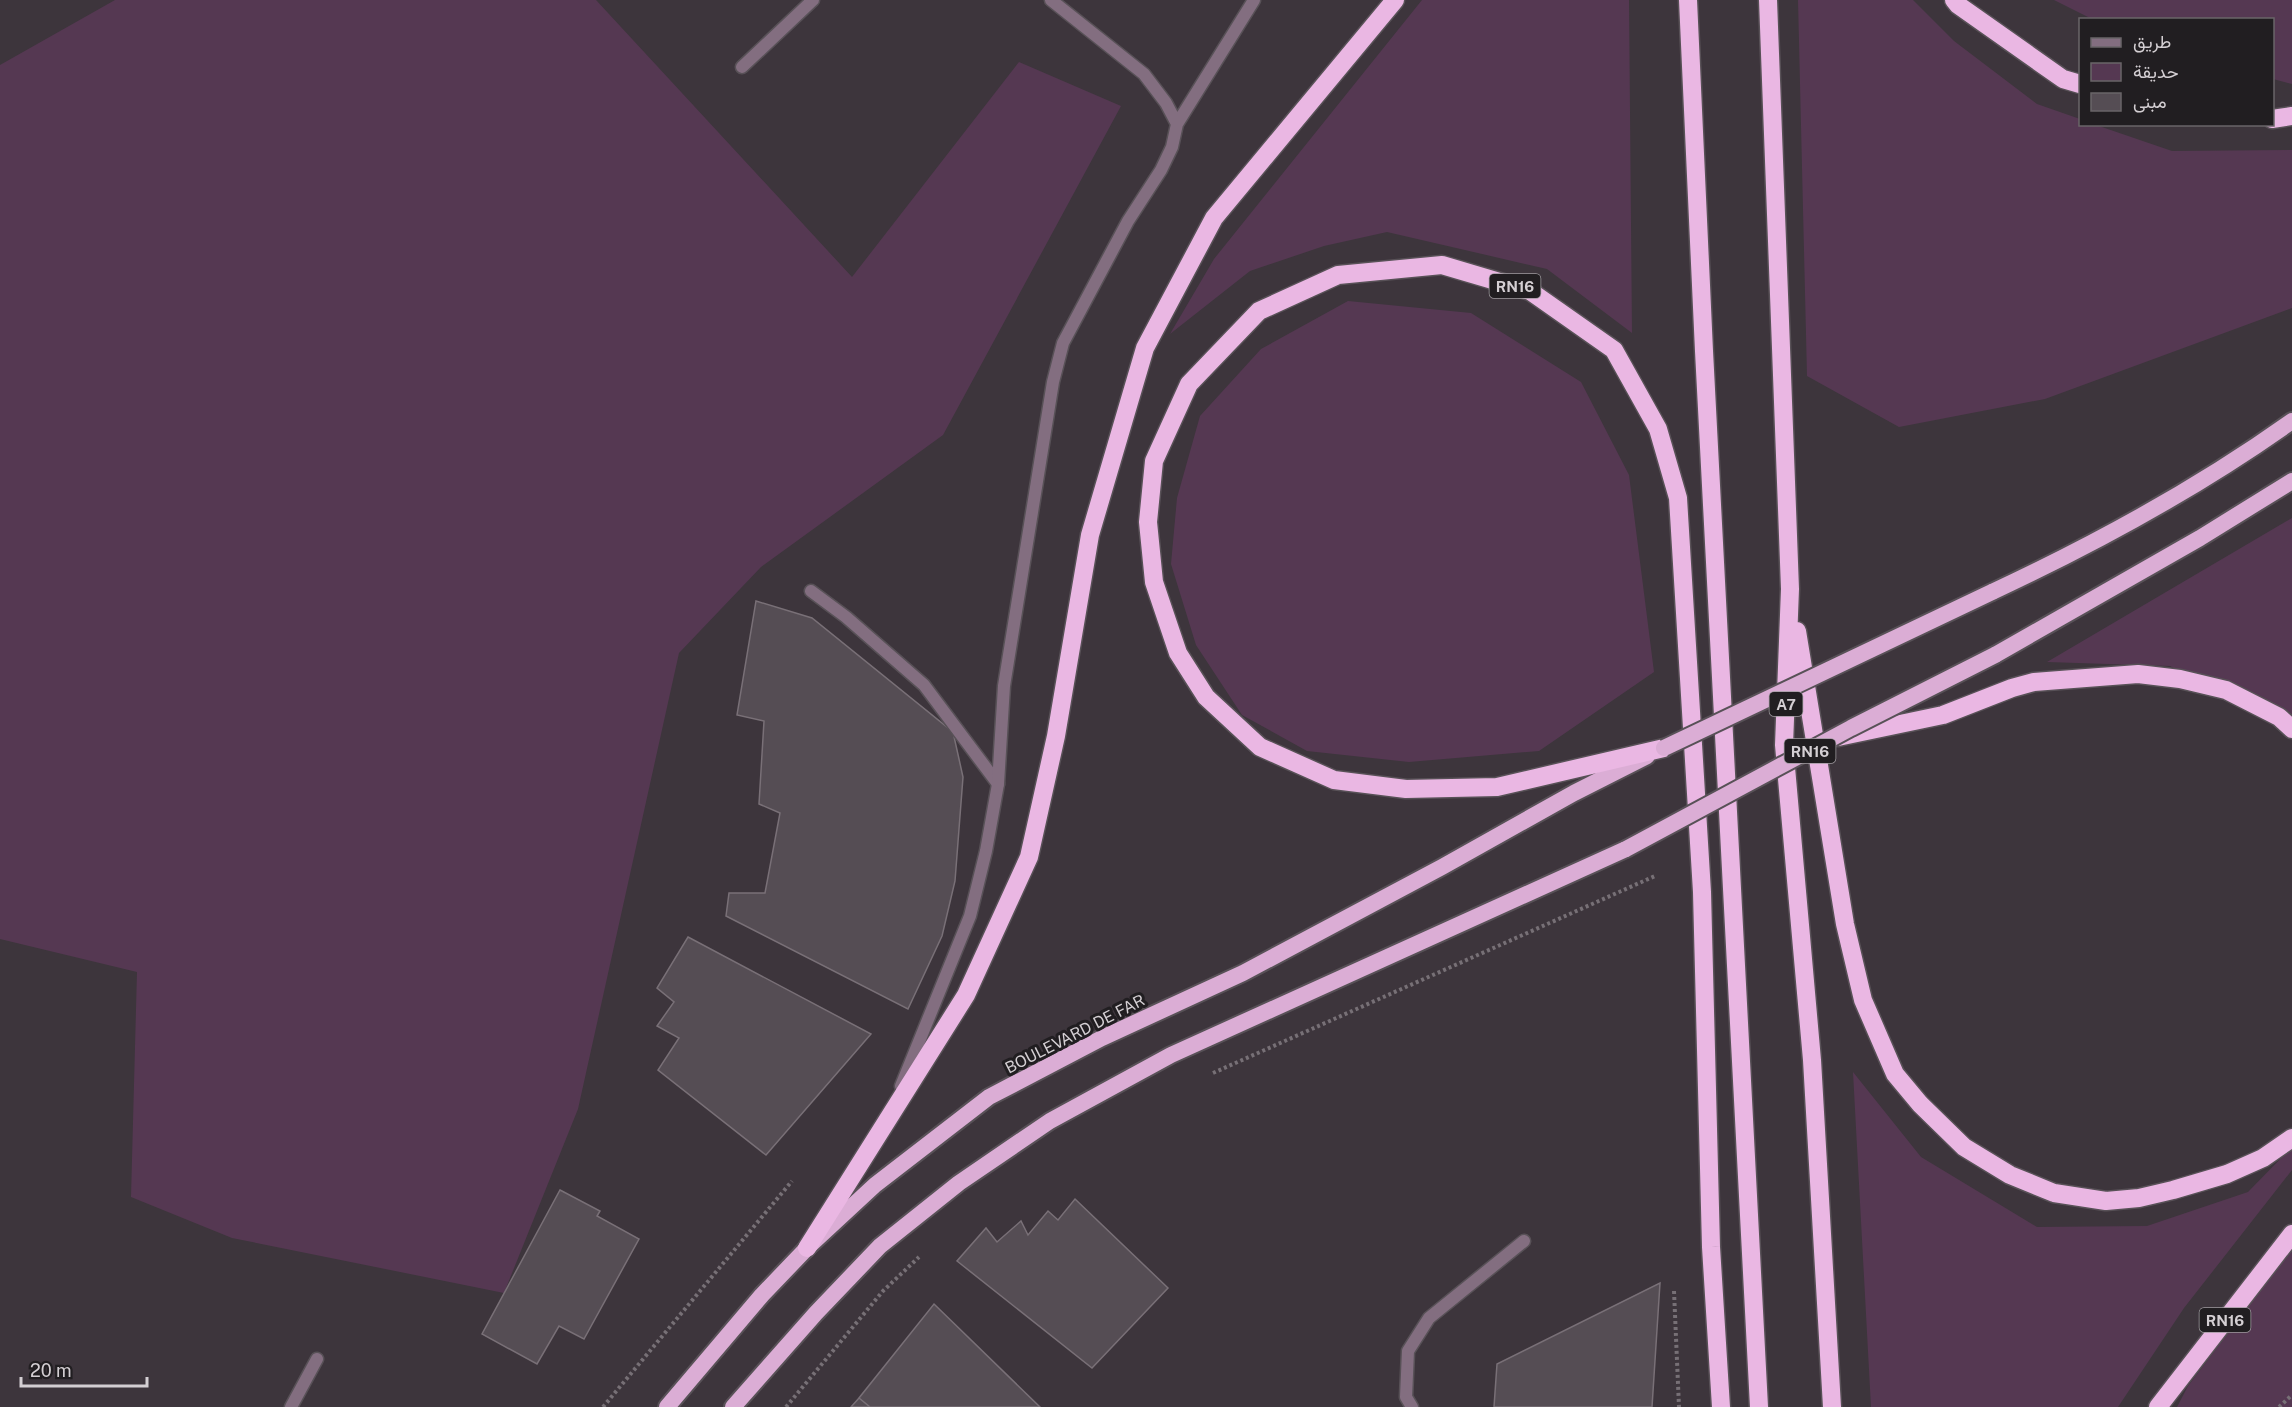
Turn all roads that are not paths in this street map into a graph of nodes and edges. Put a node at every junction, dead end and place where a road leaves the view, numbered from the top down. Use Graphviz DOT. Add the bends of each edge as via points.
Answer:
graph roads {
  1 [pos="813,0"];
  2 [pos="1052,0"];
  3 [pos="1254,0"];
  4 [pos="1395,0"];
  5 [pos="1688,0"];
  6 [pos="1768,0"];
  7 [pos="1954,0"];
  8 [pos="742,66"];
  9 [pos="2079,84"];
  10 [pos="2292,116"];
  11 [pos="2274,119"];
  12 [pos="1177,124"];
  13 [pos="2292,421"];
  14 [pos="2292,481"];
  15 [pos="1790,589"];
  16 [pos="812,591"];
  17 [pos="2292,729"];
  18 [pos="1834,738"];
  19 [pos="1664,748"];
  20 [pos="998,784"];
  21 [pos="890,1113"];
  22 [pos="2292,1138"];
  23 [pos="2292,1234"];
  24 [pos="1524,1240"];
  25 [pos="807,1248"];
  26 [pos="317,1359"];
  27 [pos="291,1407"];
  28 [pos="667,1407"];
  29 [pos="733,1407"];
  30 [pos="1412,1407"];
  31 [pos="1721,1407"];
  32 [pos="1759,1407"];
  33 [pos="1832,1407"];
  34 [pos="2158,1407"];
  1 -- 8 [label="street"];
  2 -- 12 [label="street" via="1144,74"];
  3 -- 12 [label="street"];
  4 -- 21 [label="highway" via="1214,218 1145,348 1090,535 1056,736 1029,857 966,995"];
  5 -- 32 [label="highway"];
  6 -- 15 [label="highway, A7"];
  7 -- 9 [label="highway" via="2063,79"];
  10 -- 11 [label="highway"];
  12 -- 20 [label="street" via="1161,170 1128,221 1063,343 1053,382 1004,686"];
  13 -- 19 [label="highway, RN16, bridge" via="2151,512 2063,558"];
  14 -- 18 [label="highway, RN16, bridge" via="1995,655"];
  15 -- 22 [label="highway" via="1845,924 1863,1000 1895,1074 1920,1104 1964,1148 2010,1175 2054,1193 2106,1201 2139,1198 2227,1174 2263,1158"];
  15 -- 33 [label="highway, A7" via="1785,745 1812,1060"];
  16 -- 20 [label="street" via="924,686"];
  17 -- 18 [label="highway" via="2279,717 2226,690 2138,674 2034,682 1943,715"];
  18 -- 29 [label="highway, RN16, bridge" via="1626,849 1171,1055 1050,1121 959,1183 880,1246"];
  19 -- 25 [label="highway, BOULEVARD DE FAR" via="1243,973 1102,1038 989,1097 875,1185"];
  19 -- 31 [label="highway, RN16" via="1497,787 1406,789 1334,780 1260,747 1200,688 1178,653 1154,582 1149,522 1154,462 1189,384 1259,311 1338,275 1442,265 1530,291 1614,350 1658,429 1678,498 1702,892 1711,1247"];
  20 -- 21 [label="street" via="970,916"];
  21 -- 25 [label="highway"];
  23 -- 34 [label="highway, RN16"];
  24 -- 30 [label="street" via="1429,1318 1408,1351 1406,1397"];
  25 -- 28 [label="highway, BOULEVARD DE FAR"];
  26 -- 27 [label="street"];
}
